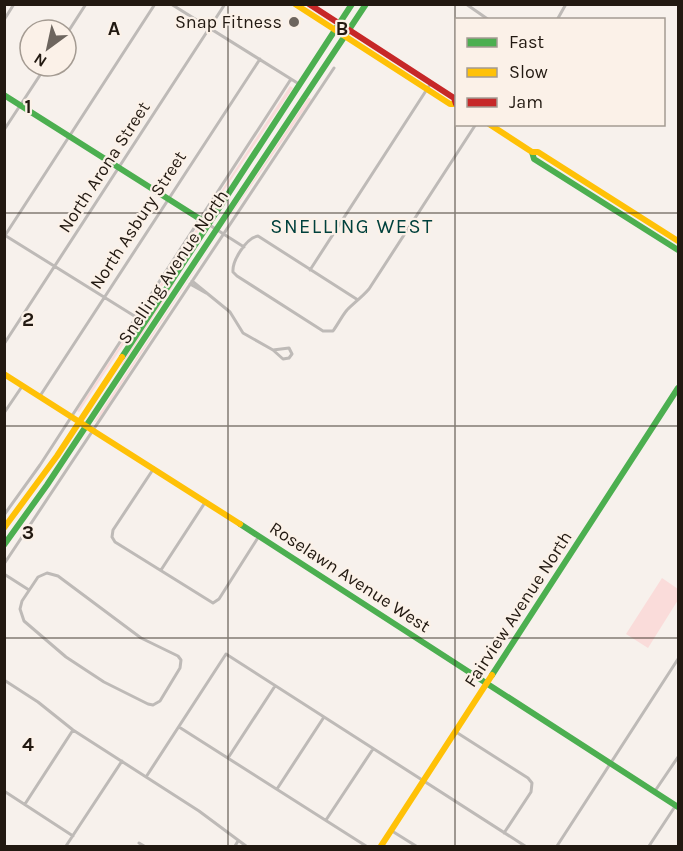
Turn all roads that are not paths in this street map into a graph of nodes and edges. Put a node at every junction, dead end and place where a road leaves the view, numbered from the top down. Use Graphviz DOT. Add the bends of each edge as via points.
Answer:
graph roads {
  1 [pos="14,4"];
  2 [pos="86,4"];
  3 [pos="155,4"];
  4 [pos="171,4"];
  5 [pos="225,4"];
  6 [pos="295,4"];
  7 [pos="309,4"];
  8 [pos="352,4"];
  9 [pos="366,4"];
  10 [pos="466,4"];
  11 [pos="566,4"];
  12 [pos="77,18"];
  13 [pos="486,18"];
  14 [pos="558,18"];
  15 [pos="4,20"];
  16 [pos="338,27"];
  17 [pos="210,28"];
  18 [pos="346,33"];
  19 [pos="260,59"];
  20 [pos="334,68"];
  21 [pos="38,78"];
  22 [pos="291,79"];
  23 [pos="431,83"];
  24 [pos="300,85"];
  25 [pos="308,90"];
  26 [pos="427,90"];
  27 [pos="4,95"];
  28 [pos="316,96"];
  29 [pos="455,101"];
  30 [pos="299,103"];
  31 [pos="455,104"];
  32 [pos="20,105"];
  33 [pos="475,126"];
  34 [pos="492,126"];
  35 [pos="4,130"];
  36 [pos="70,136"];
  37 [pos="532,152"];
  38 [pos="119,168"];
  39 [pos="168,199"];
  40 [pos="635,213"];
  41 [pos="200,219"];
  42 [pos="631,220"];
  43 [pos="208,224"];
  44 [pos="216,228"];
  45 [pos="223,233"];
  46 [pos="5,236"];
  47 [pos="678,241"];
  48 [pos="244,247"];
  49 [pos="678,250"];
  50 [pos="55,267"];
  51 [pos="310,270"];
  52 [pos="191,282"];
  53 [pos="104,297"];
  54 [pos="358,300"];
  55 [pos="136,317"];
  56 [pos="4,344"];
  57 [pos="273,350"];
  58 [pos="4,374"];
  59 [pos="23,385"];
  60 [pos="678,388"];
  61 [pos="40,396"];
  62 [pos="4,413"];
  63 [pos="71,416"];
  64 [pos="79,421"];
  65 [pos="86,425"];
  66 [pos="94,430"];
  67 [pos="154,468"];
  68 [pos="206,501"];
  69 [pos="5,513"];
  70 [pos="4,528"];
  71 [pos="259,536"];
  72 [pos="4,545"];
  73 [pos="4,564"];
  74 [pos="160,571"];
  75 [pos="4,574"];
  76 [pos="29,590"];
  77 [pos="678,659"];
  78 [pos="4,680"];
  79 [pos="487,684"];
  80 [pos="275,686"];
  81 [pos="324,717"];
  82 [pos="179,727"];
  83 [pos="73,730"];
  84 [pos="456,732"];
  85 [pos="373,749"];
  86 [pos="678,757"];
  87 [pos="228,758"];
  88 [pos="122,762"];
  89 [pos="611,763"];
  90 [pos="146,777"];
  91 [pos="424,782"];
  92 [pos="277,789"];
  93 [pos="4,791"];
  94 [pos="655,791"];
  95 [pos="25,804"];
  96 [pos="677,806"];
  97 [pos="326,821"];
  98 [pos="392,831"];
  99 [pos="504,833"];
  100 [pos="73,836"];
  101 [pos="238,841"];
  102 [pos="139,843"];
  103 [pos="66,846"];
  104 [pos="144,846"];
  105 [pos="234,846"];
  106 [pos="246,846"];
  107 [pos="366,846"];
  108 [pos="381,846"];
  109 [pos="416,846"];
  110 [pos="525,846"];
  111 [pos="557,846"];
  112 [pos="649,846"];
  1 -- 15 [label="street"];
  2 -- 12 [label="street"];
  3 -- 36 [label="street"];
  4 -- 17 [label="street"];
  5 -- 17 [label="street, North Arona Street"];
  6 -- 16 [label="main road"];
  7 -- 16 [label="main road"];
  8 -- 16 [label="main road, Snelling Avenue North"];
  9 -- 18 [label="main road, Snelling Avenue North"];
  10 -- 13 [label="street"];
  11 -- 14 [label="street"];
  16 -- 18 [label="main road"];
  16 -- 24 [label="main road, Snelling Avenue North"];
  17 -- 19 [label="street"];
  17 -- 38 [label="street, North Arona Street"];
  18 -- 23 [label="main road"];
  18 -- 25 [label="main road, Snelling Avenue North"];
  18 -- 26 [label="main road"];
  19 -- 22 [label="street"];
  19 -- 39 [label="street, North Asbury Street"];
  20 -- 28 [label="street"];
  21 -- 32 [label="street"];
  22 -- 24 [label="street"];
  22 -- 41 [label="street"];
  23 -- 26 [label="street"];
  23 -- 29 [label="main road"];
  24 -- 30 [label="main road" via="303,89"];
  24 -- 43 [label="main road, Snelling Avenue North"];
  25 -- 28 [label="street"];
  25 -- 30 [label="main road, Snelling Avenue North"];
  26 -- 31 [label="main road"];
  26 -- 51 [label="street"];
  27 -- 32 [label="main road"];
  28 -- 45 [label="street"];
  30 -- 44 [label="main road, Snelling Avenue North"];
  32 -- 35 [label="street"];
  32 -- 36 [label="main road"];
  33 -- 54 [label="street"];
  34 -- 37 [label="main road"];
  36 -- 38 [label="main road"];
  36 -- 46 [label="street"];
  37 -- 40 [label="main road" via="538,152"];
  37 -- 42 [label="main road" via="534,159"];
  38 -- 39 [label="main road"];
  38 -- 50 [label="street, North Arona Street"];
  39 -- 41 [label="main road"];
  39 -- 53 [label="street, North Asbury Street"];
  40 -- 42 [label="main road"];
  40 -- 47 [label="main road"];
  41 -- 43 [label="street"];
  41 -- 55 [label="street"];
  42 -- 49 [label="main road"];
  43 -- 44 [label="street"];
  43 -- 64 [label="main road, Snelling Avenue North"];
  44 -- 45 [label="street"];
  44 -- 65 [label="main road, Snelling Avenue North"];
  45 -- 48 [label="street"];
  45 -- 52 [label="street"];
  46 -- 50 [label="street"];
  48 -- 51 [label="street" via="252,237 261,237"];
  48 -- 54 [label="street" via="233,266 234,274 323,331 329,333 334,329"];
  50 -- 53 [label="street"];
  50 -- 56 [label="street, North Arona Street"];
  51 -- 54 [label="street"];
  52 -- 57 [label="street" via="230,312 243,333"];
  52 -- 66 [label="street"];
  53 -- 55 [label="street"];
  53 -- 61 [label="street, North Asbury Street"];
  55 -- 63 [label="street"];
  57 -- 57 [label="street" via="283,359 292,354 289,348"];
  58 -- 59 [label="main road, Roselawn Avenue West"];
  59 -- 61 [label="main road, Roselawn Avenue West"];
  59 -- 62 [label="street"];
  60 -- 79 [label="main road, Fairview Avenue North"];
  61 -- 63 [label="main road, Roselawn Avenue West"];
  63 -- 64 [label="main road, Roselawn Avenue West"];
  63 -- 69 [label="street"];
  64 -- 65 [label="main road, Roselawn Avenue West"];
  64 -- 70 [label="main road, Snelling Avenue North"];
  65 -- 66 [label="main road, Roselawn Avenue West"];
  65 -- 72 [label="main road, Snelling Avenue North"];
  66 -- 67 [label="main road, Roselawn Avenue West"];
  66 -- 73 [label="street"];
  67 -- 68 [label="main road, Roselawn Avenue West"];
  67 -- 74 [label="street" via="111,534 115,542"];
  68 -- 71 [label="main road, Roselawn Avenue West"];
  68 -- 74 [label="street"];
  71 -- 74 [label="street" via="216,602 209,602"];
  71 -- 79 [label="main road, Roselawn Avenue West"];
  75 -- 76 [label="street"];
  76 -- 76 [label="street" via="21,605 22,618 55,649 104,682 148,704 158,703 181,666 178,656 141,638 54,574 41,575"];
  77 -- 89 [label="street"];
  78 -- 83 [label="street"];
  79 -- 84 [label="main road, Fairview Avenue North"];
  79 -- 89 [label="main road, Roselawn Avenue West"];
  80 -- 81 [label="street"];
  80 -- 82 [label="street" via="226,654"];
  80 -- 87 [label="street"];
  81 -- 85 [label="street"];
  81 -- 92 [label="street"];
  82 -- 87 [label="street"];
  82 -- 90 [label="street"];
  83 -- 88 [label="street"];
  83 -- 95 [label="street"];
  84 -- 91 [label="main road, Fairview Avenue North"];
  84 -- 99 [label="street" via="532,783 531,792"];
  85 -- 91 [label="street"];
  85 -- 97 [label="street"];
  86 -- 94 [label="street"];
  87 -- 92 [label="street"];
  88 -- 90 [label="street"];
  88 -- 100 [label="street"];
  89 -- 94 [label="main road, Roselawn Avenue West"];
  89 -- 111 [label="street"];
  90 -- 101 [label="street"];
  91 -- 98 [label="main road, Fairview Avenue North"];
  91 -- 99 [label="street"];
  92 -- 97 [label="street"];
  93 -- 95 [label="street"];
  94 -- 96 [label="main road, Roselawn Avenue West"];
  95 -- 100 [label="street"];
  96 -- 112 [label="street"];
  97 -- 107 [label="street"];
  98 -- 108 [label="main road, Fairview Avenue North"];
  98 -- 109 [label="street"];
  99 -- 110 [label="street"];
  100 -- 103 [label="street"];
  101 -- 105 [label="street"];
  101 -- 106 [label="street"];
  102 -- 104 [label="street"];
}
